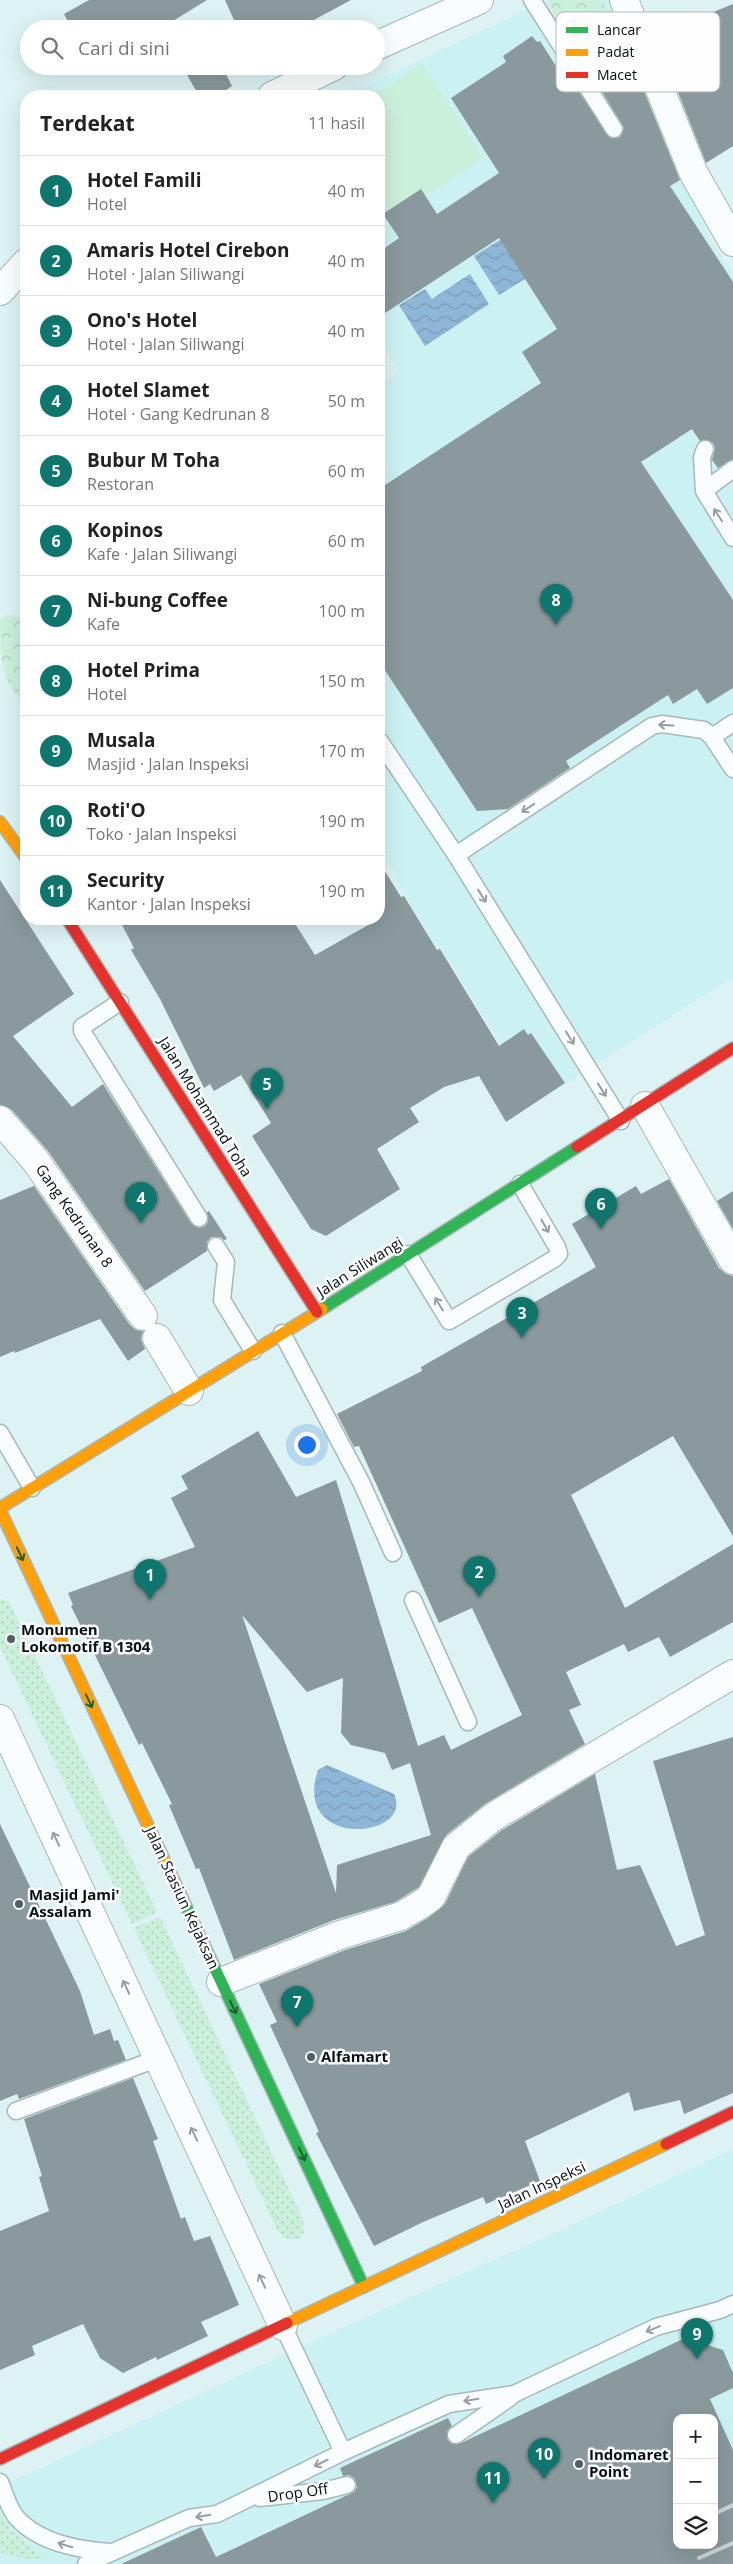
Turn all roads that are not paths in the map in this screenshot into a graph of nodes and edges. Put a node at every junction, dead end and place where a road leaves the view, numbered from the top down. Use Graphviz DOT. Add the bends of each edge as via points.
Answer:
graph roads {
  1 [pos="479,0"];
  2 [pos="532,0"];
  3 [pos="624,0"];
  4 [pos="629,12"];
  5 [pos="556,38"];
  6 [pos="385,42"];
  7 [pos="315,75"];
  8 [pos="284,90"];
  9 [pos="590,92"];
  10 [pos="661,92"];
  11 [pos="614,129"];
  12 [pos="733,242"];
  13 [pos="20,270"];
  14 [pos="0,292"];
  15 [pos="705,449"];
  16 [pos="733,470"];
  17 [pos="704,491"];
  18 [pos="733,538"];
  19 [pos="733,723"];
  20 [pos="712,737"];
  21 [pos="385,749"];
  22 [pos="733,769"];
  23 [pos="0,822"];
  24 [pos="20,850"];
  25 [pos="456,855"];
  26 [pos="71,925"];
  27 [pos="120,1002"];
  28 [pos="733,1048"];
  29 [pos="645,1106"];
  30 [pos="0,1120"];
  31 [pos="621,1121"];
  32 [pos="520,1184"];
  33 [pos="199,1218"];
  34 [pos="216,1246"];
  35 [pos="408,1254"];
  36 [pos="733,1260"];
  37 [pos="317,1312"];
  38 [pos="282,1333"];
  39 [pos="253,1351"];
  40 [pos="189,1391"];
  41 [pos="0,1433"];
  42 [pos="32,1488"];
  43 [pos="0,1509"];
  44 [pos="393,1553"];
  45 [pos="413,1600"];
  46 [pos="733,1674"];
  47 [pos="0,1719"];
  48 [pos="468,1722"];
  49 [pos="221,1982"];
  50 [pos="159,2058"];
  51 [pos="16,2111"];
  52 [pos="733,2112"];
  53 [pos="364,2287"];
  54 [pos="733,2304"];
  55 [pos="283,2326"];
  56 [pos="514,2394"];
  57 [pos="456,2435"];
  58 [pos="343,2452"];
  59 [pos="0,2459"];
  60 [pos="0,2482"];
  61 [pos="348,2485"];
  62 [pos="248,2499"];
  63 [pos="113,2552"];
  64 [pos="86,2564"];
  1 -- 6 [label="street"];
  2 -- 5 [label="lane"];
  3 -- 4 [label="street"];
  7 -- 8 [label="street"];
  9 -- 11 [label="lane"];
  10 -- 12 [label="street" via="694,174"];
  13 -- 14 [label="street"];
  15 -- 17 [label="lane" via="702,457"];
  16 -- 17 [label="lane"];
  18 -- 17 [label="lane, one-way"];
  19 -- 20 [label="lane"];
  20 -- 22 [label="lane"];
  20 -- 25 [label="lane, one-way" via="704,730 662,724 652,726"];
  21 -- 25 [label="lane"];
  23 -- 24 [label="street"];
  25 -- 31 [label="lane, one-way"];
  26 -- 27 [label="street, Jalan Mohammad Toha"];
  27 -- 33 [label="lane" via="82,1027 82,1032"];
  27 -- 37 [label="street, Jalan Mohammad Toha"];
  28 -- 29 [label="street, Jalan Siliwangi"];
  29 -- 31 [label="street, Jalan Siliwangi"];
  29 -- 36 [label="street"];
  30 -- 40 [label="street, Gang Kedrunan 8" via="35,1160 150,1327"];
  31 -- 32 [label="street, Jalan Siliwangi"];
  32 -- 35 [label="street, Jalan Siliwangi"];
  32 -- 35 [label="lane, one-way" via="557,1247 559,1254 554,1259 449,1321"];
  34 -- 39 [label="lane" via="226,1262 222,1300"];
  35 -- 37 [label="street, Jalan Siliwangi"];
  37 -- 38 [label="street, Jalan Siliwangi"];
  38 -- 39 [label="street, Jalan Siliwangi"];
  38 -- 44 [label="lane" via="361,1482"];
  39 -- 40 [label="street, Jalan Siliwangi"];
  40 -- 42 [label="street, Jalan Siliwangi"];
  41 -- 42 [label="lane"];
  42 -- 43 [label="street, Jalan Siliwangi"];
  43 -- 49 [label="street, Jalan Stasiun Kejaksan, one-way"];
  45 -- 48 [label="lane"];
  46 -- 49 [label="street" via="486,1822 456,1847 431,1897 402,1916 340,1934"];
  50 -- 47 [label="street, one-way"];
  49 -- 53 [label="street, Jalan Stasiun Kejaksan, one-way"];
  50 -- 51 [label="lane"];
  55 -- 50 [label="street, one-way"];
  52 -- 53 [label="street, Jalan Inspeksi"];
  53 -- 55 [label="street, Jalan Inspeksi"];
  54 -- 56 [label="lane, one-way" via="656,2327"];
  55 -- 58 [label="lane"];
  55 -- 59 [label="street, Jalan Inspeksi"];
  56 -- 57 [label="lane"];
  56 -- 58 [label="lane, one-way" via="449,2404"];
  58 -- 62 [label="lane, one-way"];
  63 -- 60 [label="lane, one-way" via="73,2547 28,2529 12,2509"];
  61 -- 62 [label="lane, Drop Off"];
  62 -- 63 [label="lane, one-way" via="217,2514 189,2518"];
  63 -- 64 [label="lane"];
}
